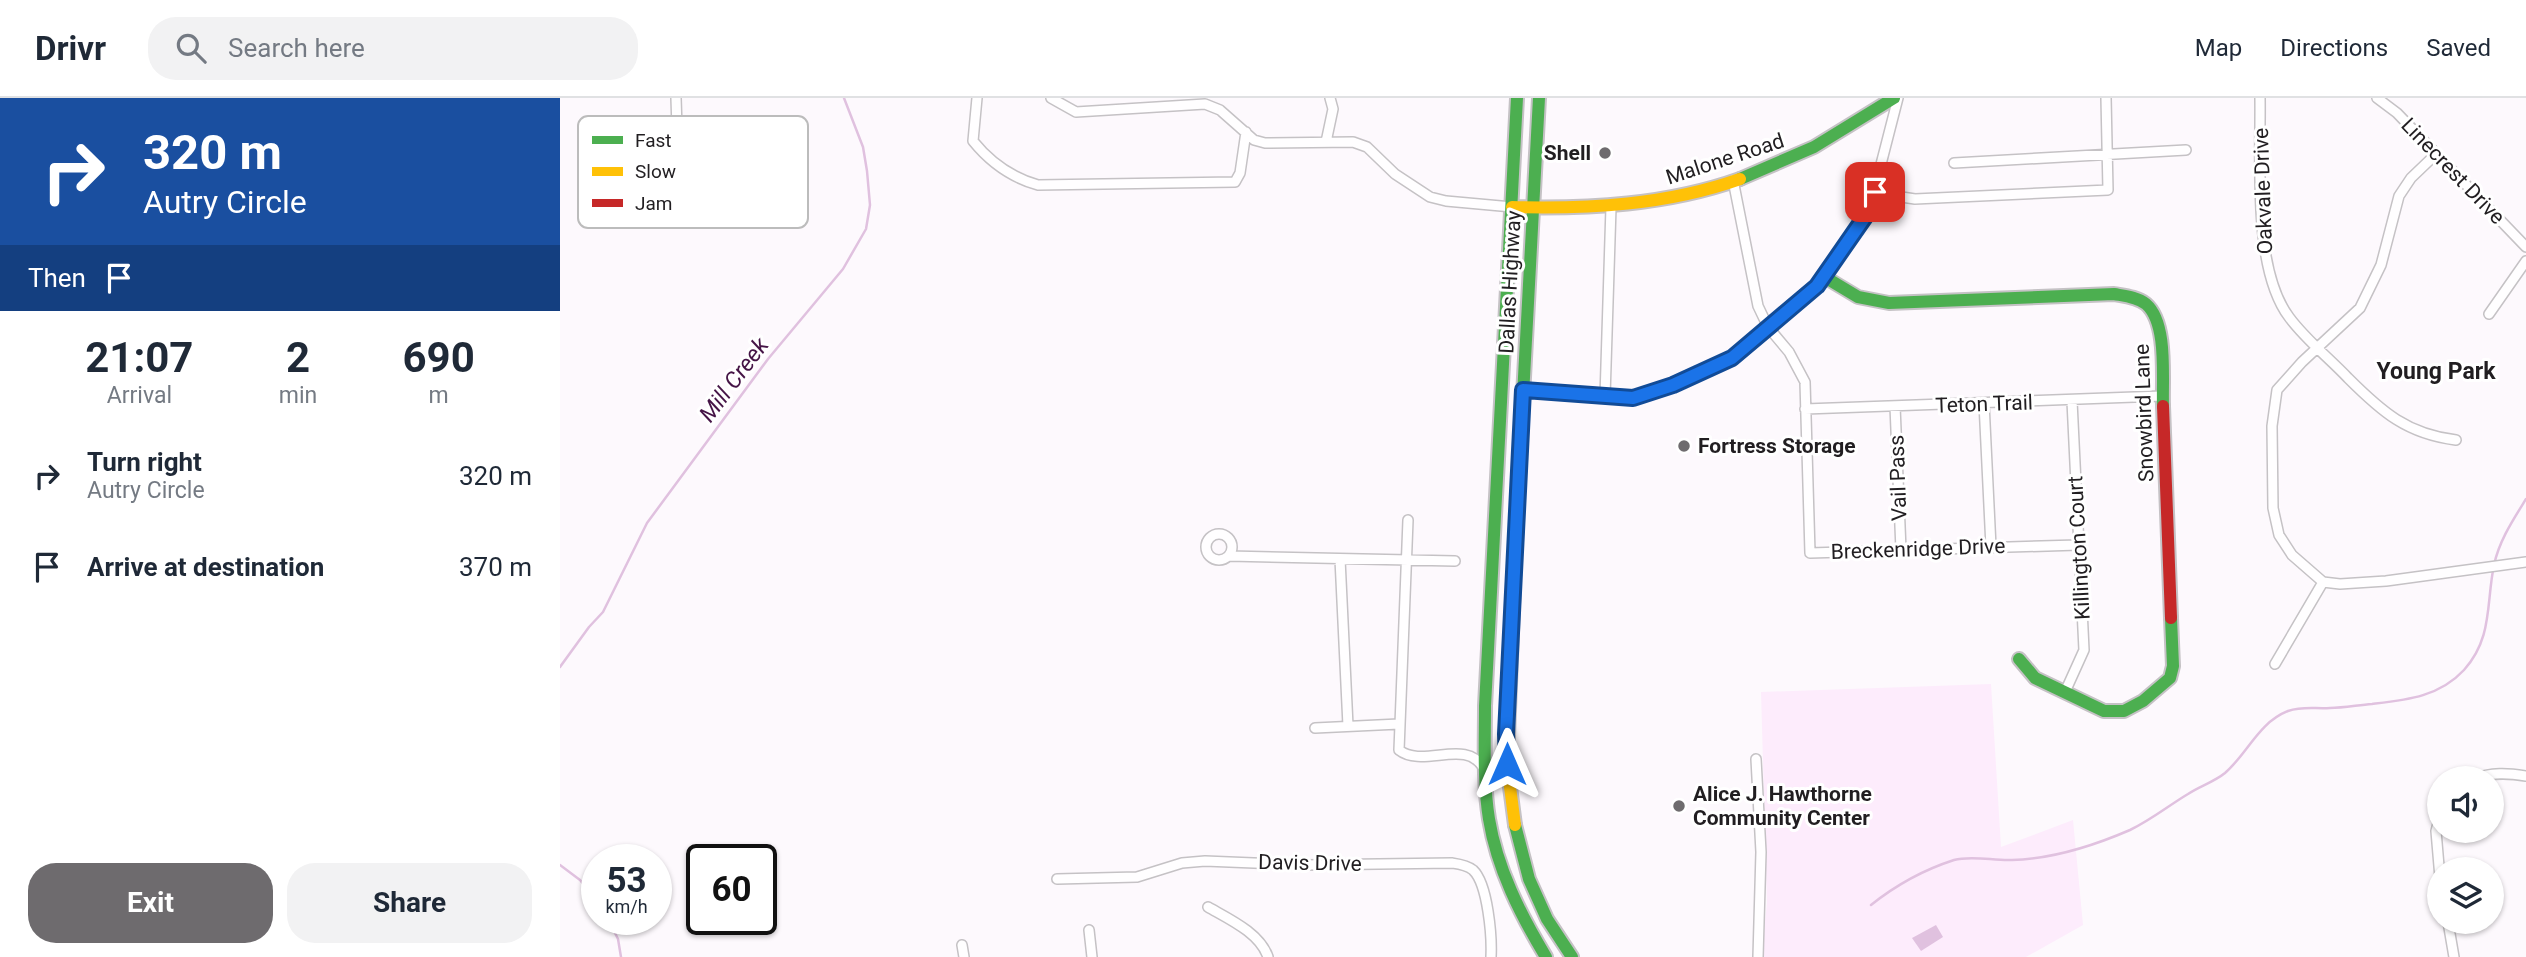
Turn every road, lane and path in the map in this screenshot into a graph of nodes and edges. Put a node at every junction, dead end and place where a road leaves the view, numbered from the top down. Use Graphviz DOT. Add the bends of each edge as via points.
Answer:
graph roads {
  1 [pos="676,98"];
  2 [pos="977,98"];
  3 [pos="1051,98"];
  4 [pos="1330,98"];
  5 [pos="1517,98"];
  6 [pos="1539,98"];
  7 [pos="1896,98"];
  8 [pos="2106,98"];
  9 [pos="2260,98"];
  10 [pos="2377,98"];
  11 [pos="677,116"];
  12 [pos="1246,132"];
  13 [pos="1326,142"];
  14 [pos="2186,150"];
  15 [pos="2107,155"];
  16 [pos="2435,155"];
  17 [pos="1954,163"];
  18 [pos="1733,180"];
  19 [pos="1875,192"];
  20 [pos="1512,206"];
  21 [pos="1611,207"];
  22 [pos="1534,208"];
  23 [pos="2526,247"];
  24 [pos="2526,261"];
  25 [pos="1824,276"];
  26 [pos="2489,314"];
  27 [pos="1768,327"];
  28 [pos="2318,348"];
  29 [pos="1523,390"];
  30 [pos="2162,396"];
  31 [pos="1605,397"];
  32 [pos="2072,401"];
  33 [pos="1984,404"];
  34 [pos="1895,407"];
  35 [pos="1805,409"];
  36 [pos="2456,440"];
  37 [pos="1408,520"];
  38 [pos="2078,545"];
  39 [pos="1991,547"];
  40 [pos="1901,550"];
  41 [pos="1229,556"];
  42 [pos="1340,559"];
  43 [pos="1407,560"];
  44 [pos="1455,562"];
  45 [pos="2526,562"];
  46 [pos="2323,582"];
  47 [pos="2019,659"];
  48 [pos="2274,664"];
  49 [pos="2065,692"];
  50 [pos="1399,724"];
  51 [pos="1348,726"];
  52 [pos="1315,728"];
  53 [pos="1485,737"];
  54 [pos="1468,754"];
  55 [pos="1756,759"];
  56 [pos="1485,771"];
  57 [pos="2504,774"];
  58 [pos="2526,776"];
  59 [pos="1056,879"];
  60 [pos="1208,907"];
  61 [pos="1089,930"];
  62 [pos="2450,934"];
  63 [pos="962,945"];
  64 [pos="964,957"];
  65 [pos="1092,957"];
  66 [pos="1268,957"];
  67 [pos="1491,957"];
  68 [pos="1546,957"];
  69 [pos="1572,957"];
  70 [pos="1758,957"];
  71 [pos="2454,957"];
  1 -- 11 [label="street"];
  2 -- 12 [label="street" via="973,141 1004,170 1038,185 1235,182"];
  3 -- 12 [label="street" via="1076,112 1205,104 1220,110"];
  4 -- 13 [label="street"];
  5 -- 20 [label="main road, Dallas Highway"];
  6 -- 22 [label="main road, Dallas Highway"];
  7 -- 18 [label="main road, Malone Road" via="1801,153"];
  7 -- 19 [label="street"];
  8 -- 15 [label="street"];
  9 -- 28 [label="street, Oakvale Drive" via="2265,261 2276,296"];
  10 -- 16 [label="street, Linecrest Drive"];
  12 -- 13 [label="street" via="1265,143"];
  13 -- 20 [label="street" via="1367,147 1395,174 1430,197"];
  14 -- 15 [label="street"];
  15 -- 17 [label="street"];
  15 -- 19 [label="street" via="2108,190 1915,199"];
  16 -- 23 [label="street, Linecrest Drive"];
  16 -- 28 [label="street" via="2399,196 2381,265 2360,308"];
  18 -- 21 [label="main road, Malone Road" via="1661,200"];
  18 -- 27 [label="street, Breckenridge Drive" via="1758,306"];
  19 -- 25 [label="street" via="1869,211"];
  20 -- 22 [label="main road, Malone Road"];
  20 -- 53 [label="main road, Dallas Highway"];
  21 -- 22 [label="main road, Malone Road"];
  21 -- 31 [label="street"];
  22 -- 29 [label="main road, Dallas Highway"];
  24 -- 26 [label="street"];
  25 -- 27 [label="street"];
  25 -- 30 [label="main road, Snowbird Lane" via="1858,297 1889,303 2113,294 2141,299 2160,325"];
  27 -- 31 [label="street" via="1715,367 1633,398"];
  27 -- 35 [label="street, Breckenridge Drive" via="1805,382"];
  28 -- 36 [label="street, Oakvale Drive" via="2385,414 2411,429"];
  28 -- 46 [label="street" via="2277,390 2272,426 2273,508 2279,535 2292,555"];
  29 -- 31 [label="street"];
  29 -- 69 [label="main road, Dallas Highway" via="1506,734 1509,791 1529,878 1547,919"];
  30 -- 32 [label="street, Teton Trail"];
  30 -- 49 [label="main road, Snowbird Lane" via="2170,678 2124,711 2104,711"];
  32 -- 33 [label="street, Teton Trail"];
  32 -- 38 [label="street, Killington Court"];
  33 -- 34 [label="street, Teton Trail"];
  33 -- 39 [label="street"];
  34 -- 35 [label="street, Teton Trail"];
  34 -- 40 [label="street, Vail Pass"];
  35 -- 40 [label="street, Breckenridge Drive" via="1810,553"];
  37 -- 43 [label="street"];
  38 -- 39 [label="street, Breckenridge Drive"];
  38 -- 49 [label="street, Killington Court" via="2084,650"];
  39 -- 40 [label="street, Breckenridge Drive"];
  41 -- 42 [label="street"];
  42 -- 43 [label="street"];
  42 -- 51 [label="street"];
  43 -- 44 [label="street"];
  43 -- 50 [label="street"];
  45 -- 46 [label="street" via="2386,581"];
  46 -- 48 [label="street"];
  47 -- 49 [label="main road, Snowbird Lane" via="2035,678"];
  50 -- 51 [label="street"];
  50 -- 54 [label="street" via="1401,753"];
  51 -- 52 [label="street"];
  53 -- 54 [label="street"];
  53 -- 56 [label="main road, Dallas Highway"];
  54 -- 56 [label="street"];
  55 -- 70 [label="street" via="1761,852"];
  56 -- 68 [label="main road, Dallas Highway" via="1492,833 1507,882"];
  57 -- 58 [label="street"];
  59 -- 67 [label="street, Davis Drive" via="1137,877 1205,861 1463,864 1479,878 1491,927"];
  60 -- 66 [label="street" via="1255,937"];
  61 -- 65 [label="street"];
  62 -- 71 [label="street"];
  63 -- 64 [label="street"];
}
